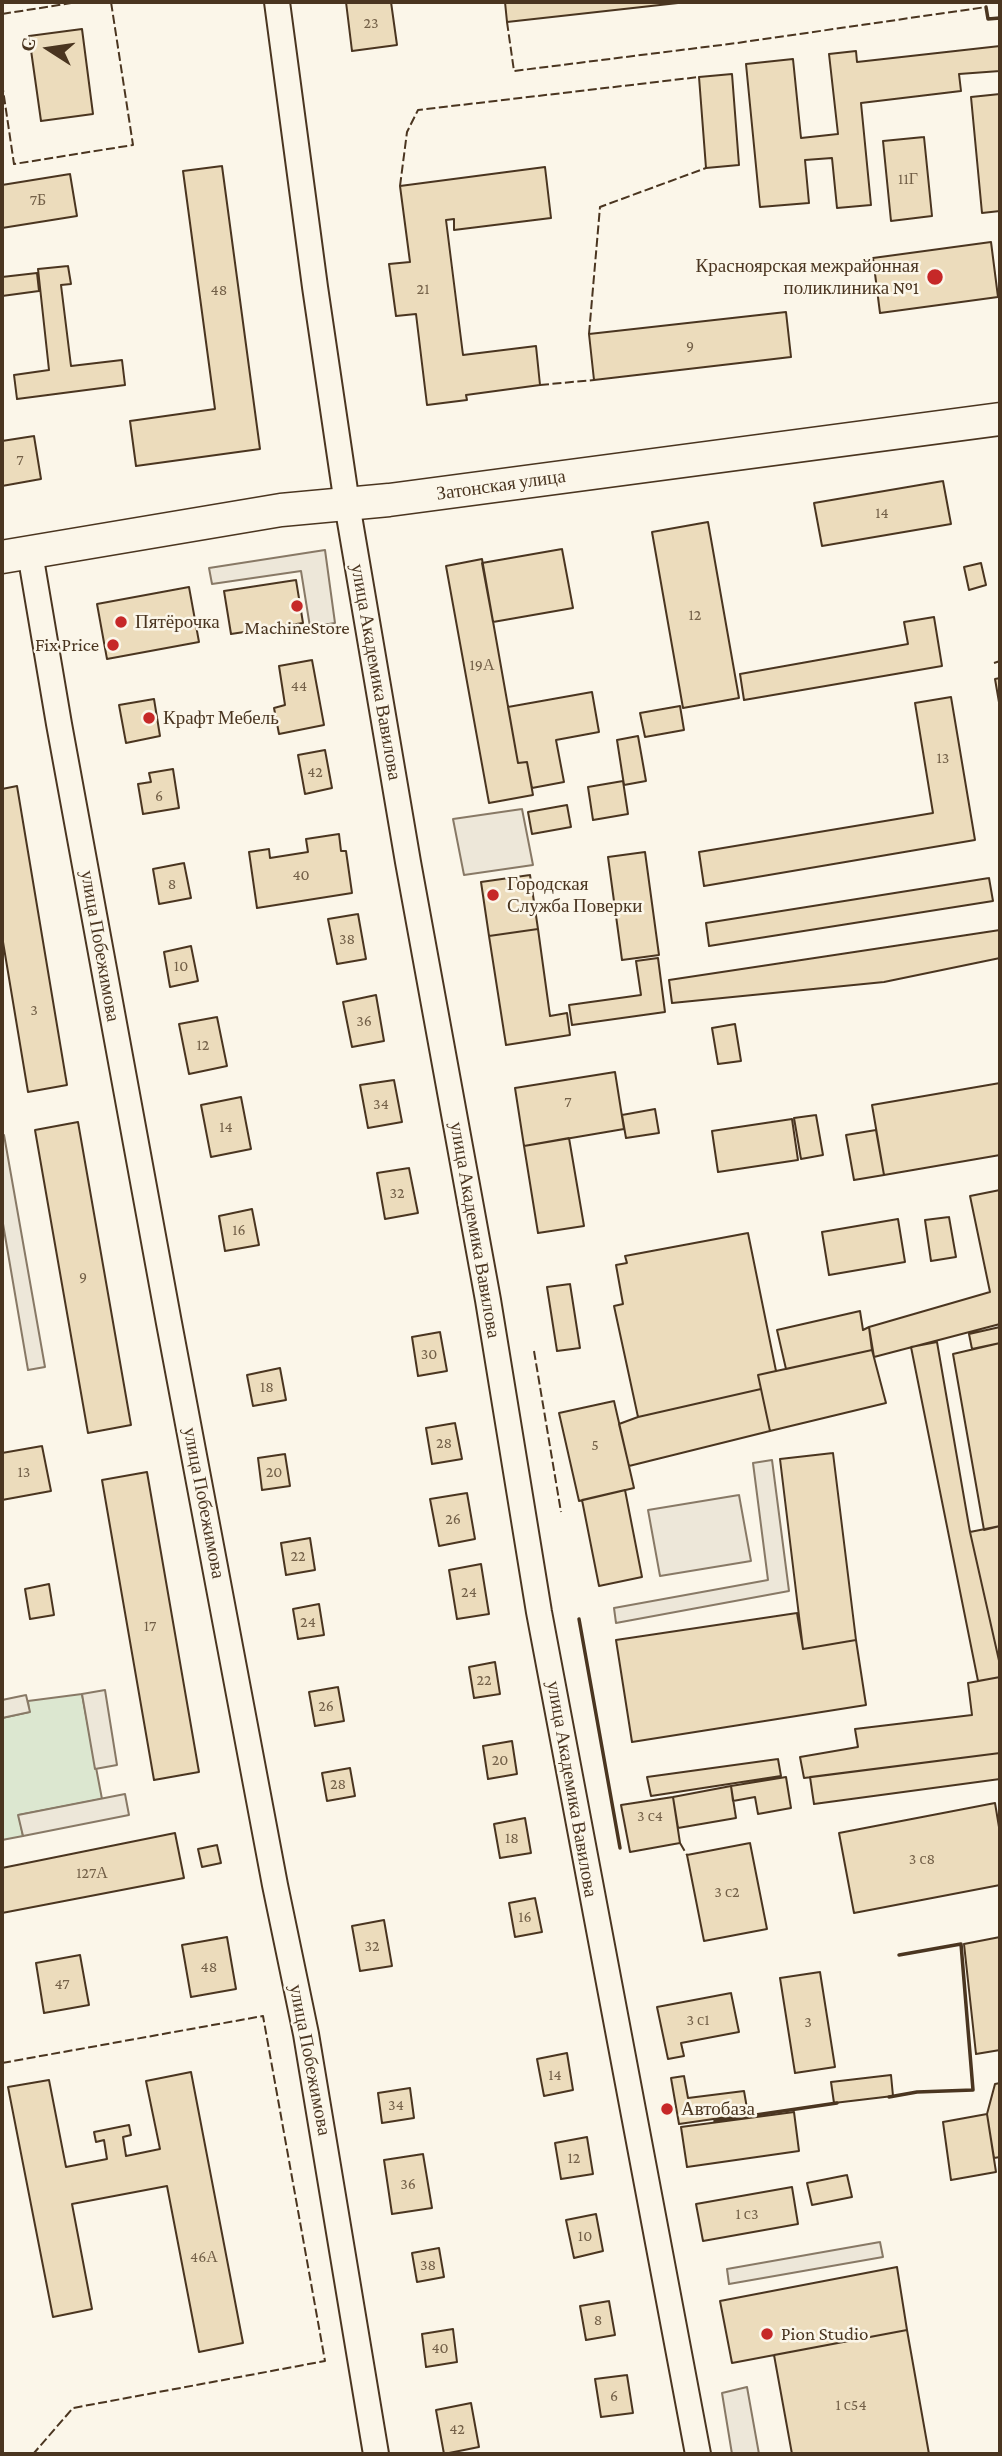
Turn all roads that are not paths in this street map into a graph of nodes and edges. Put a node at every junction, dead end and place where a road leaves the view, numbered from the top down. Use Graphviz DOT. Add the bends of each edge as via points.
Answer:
graph roads {
  1 [pos="277,2"];
  2 [pos="1000,419"];
  3 [pos="347,504"];
  4 [pos="16,555"];
  5 [pos="376,2454"];
  6 [pos="698,2454"];
  1 -- 3 [label="street, улица Академика Вавилова"];
  2 -- 3 [label="main road, Затонская улица"];
  3 -- 4 [label="main road, Затонская улица" via="281,510"];
  3 -- 6 [label="street, улица Академика Вавилова" via="539,1612"];
  4 -- 5 [label="street, улица Побежимова" via="304,2025"];
}
